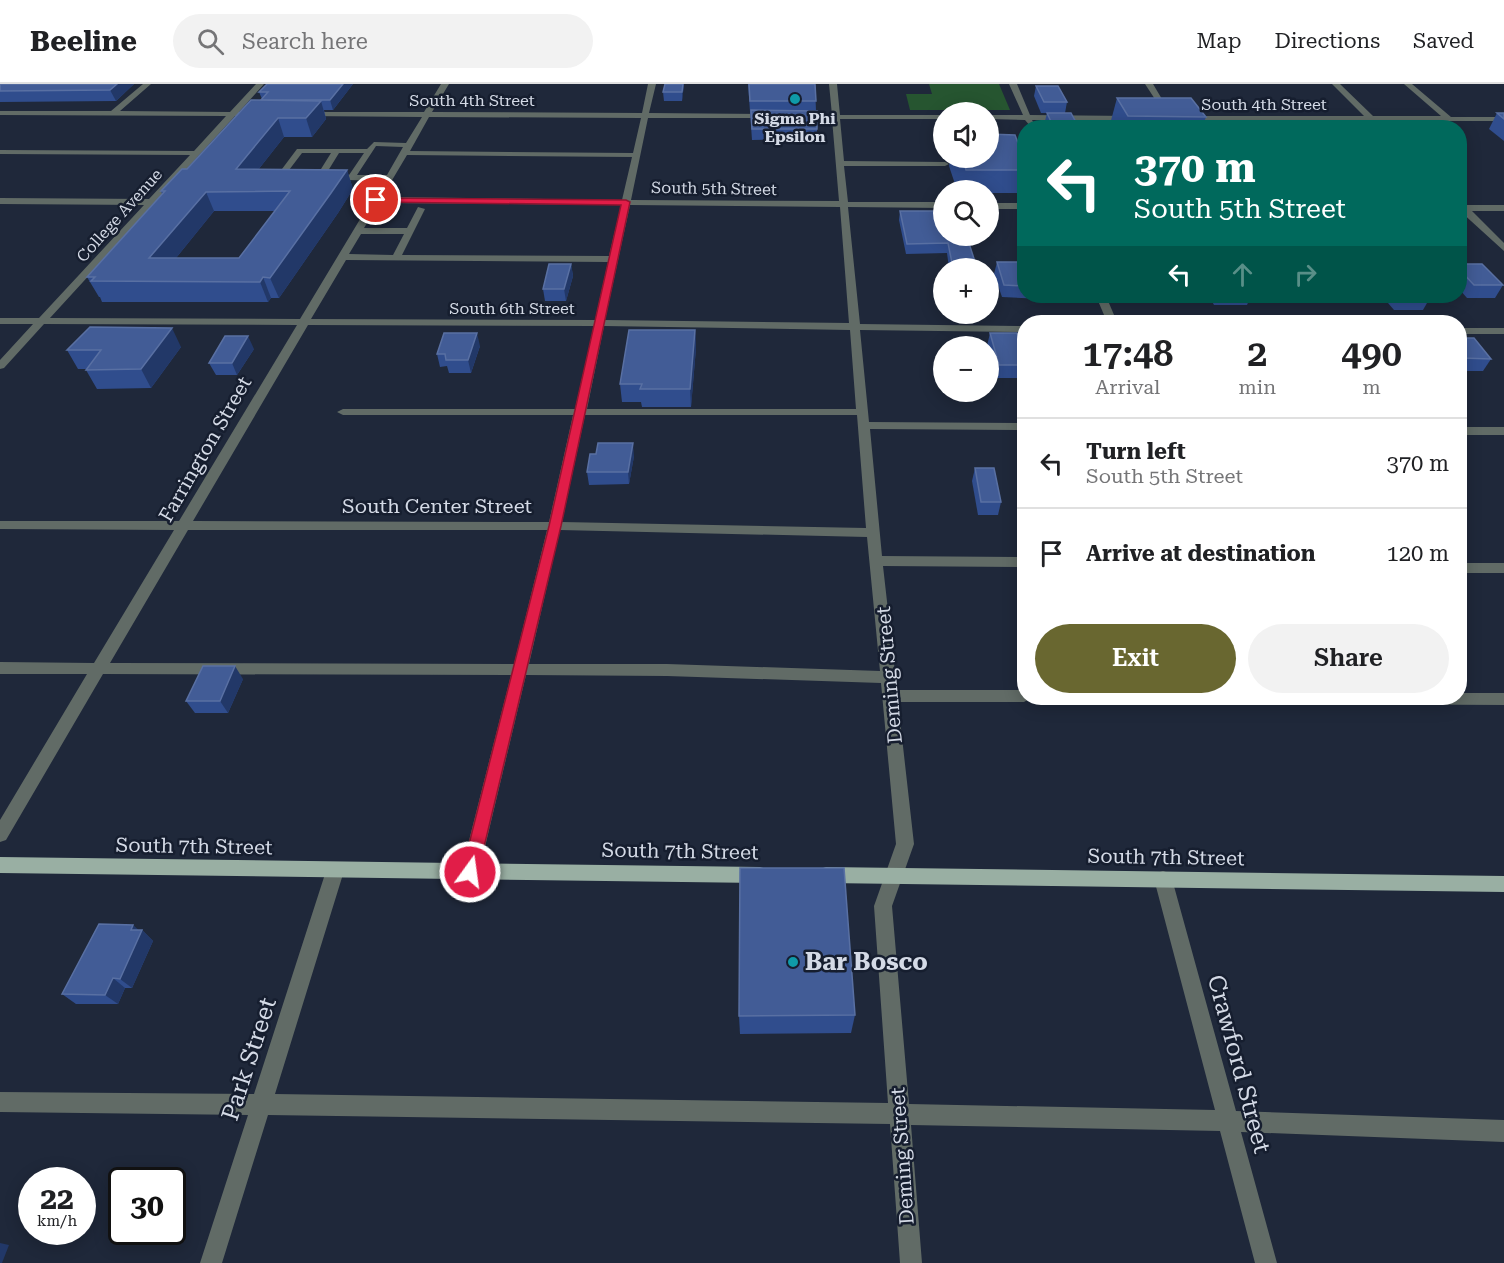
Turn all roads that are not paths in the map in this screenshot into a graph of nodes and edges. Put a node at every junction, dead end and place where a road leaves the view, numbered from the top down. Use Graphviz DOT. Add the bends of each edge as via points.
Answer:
graph roads {
  1 [pos="147,84"];
  2 [pos="260,84"];
  3 [pos="444,84"];
  4 [pos="652,84"];
  5 [pos="833,84"];
  6 [pos="1013,84"];
  7 [pos="1149,84"];
  8 [pos="1336,84"];
  9 [pos="1408,84"];
  10 [pos="1124,109"];
  11 [pos="0,112"];
  12 [pos="113,113"];
  13 [pos="232,113"];
  14 [pos="266,114"];
  15 [pos="301,114"];
  16 [pos="427,114"];
  17 [pos="645,116"];
  18 [pos="777,116"];
  19 [pos="789,117"];
  20 [pos="837,117"];
  21 [pos="933,117"];
  22 [pos="999,117"];
  23 [pos="1027,117"];
  24 [pos="1130,118"];
  25 [pos="1140,118"];
  26 [pos="1161,118"];
  27 [pos="1172,118"];
  28 [pos="1372,119"];
  29 [pos="1449,119"];
  30 [pos="1504,119"];
  31 [pos="1028,120"];
  32 [pos="406,149"];
  33 [pos="337,151"];
  34 [pos="369,151"];
  35 [pos="0,152"];
  36 [pos="196,153"];
  37 [pos="636,155"];
  38 [pos="840,163"];
  39 [pos="933,164"];
  40 [pos="300,177"];
  41 [pos="310,177"];
  42 [pos="320,177"];
  43 [pos="330,177"];
  44 [pos="341,178"];
  45 [pos="351,178"];
  46 [pos="389,178"];
  47 [pos="376,200"];
  48 [pos="0,201"];
  49 [pos="152,201"];
  50 [pos="626,202"];
  51 [pos="843,204"];
  52 [pos="933,205"];
  53 [pos="999,206"];
  54 [pos="1017,206"];
  55 [pos="1467,207"];
  56 [pos="1504,208"];
  57 [pos="422,209"];
  58 [pos="1467,213"];
  59 [pos="357,231"];
  60 [pos="410,231"];
  61 [pos="1504,248"];
  62 [pos="342,257"];
  63 [pos="396,257"];
  64 [pos="613,259"];
  65 [pos="0,321"];
  66 [pos="42,321"];
  67 [pos="598,323"];
  68 [pos="301,324"];
  69 [pos="854,328"];
  70 [pos="1017,329"];
  71 [pos="1467,331"];
  72 [pos="1504,331"];
  73 [pos="0,366"];
  74 [pos="579,411"];
  75 [pos="343,412"];
  76 [pos="863,419"];
  77 [pos="1017,427"];
  78 [pos="1467,431"];
  79 [pos="1504,431"];
  80 [pos="184,524"];
  81 [pos="0,525"];
  82 [pos="555,526"];
  83 [pos="873,533"];
  84 [pos="878,561"];
  85 [pos="1017,562"];
  86 [pos="1467,568"];
  87 [pos="1504,568"];
  88 [pos="0,668"];
  89 [pos="99,669"];
  90 [pos="519,671"];
  91 [pos="889,677"];
  92 [pos="891,696"];
  93 [pos="1017,696"];
  94 [pos="1467,699"];
  95 [pos="1504,699"];
  96 [pos="0,835"];
  97 [pos="0,865"];
  98 [pos="336,871"];
  99 [pos="470,872"];
  100 [pos="776,875"];
  101 [pos="812,875"];
  102 [pos="894,876"];
  103 [pos="1163,879"];
  104 [pos="1504,884"];
  105 [pos="0,1102"];
  106 [pos="262,1104"];
  107 [pos="899,1114"];
  108 [pos="1228,1121"];
  109 [pos="1504,1131"];
  110 [pos="212,1263"];
  111 [pos="910,1263"];
  112 [pos="1266,1263"];
  1 -- 12 [label="street"];
  2 -- 13 [label="street, College Avenue"];
  3 -- 16 [label="street, Farrington Street"];
  4 -- 17 [label="street"];
  5 -- 20 [label="street, Deming Street"];
  6 -- 23 [label="street"];
  7 -- 27 [label="street"];
  8 -- 28 [label="street"];
  9 -- 29 [label="street"];
  10 -- 24 [label="street"];
  11 -- 12 [label="street"];
  12 -- 13 [label="street"];
  13 -- 14 [label="street"];
  13 -- 36 [label="street, College Avenue"];
  15 -- 16 [label="street, South 4th Street"];
  16 -- 17 [label="street, South 4th Street"];
  16 -- 32 [label="street, Farrington Street"];
  17 -- 18 [label="street, South 4th Street"];
  17 -- 37 [label="street"];
  19 -- 20 [label="street"];
  20 -- 21 [label="street"];
  20 -- 38 [label="street, Deming Street"];
  22 -- 23 [label="street"];
  23 -- 24 [label="street"];
  23 -- 31 [label="street"];
  24 -- 25 [label="street"];
  26 -- 27 [label="street, South 4th Street"];
  27 -- 28 [label="street, South 4th Street"];
  28 -- 29 [label="street, South 4th Street"];
  29 -- 30 [label="street, South 4th Street"];
  32 -- 34 [label="street" via="374,144"];
  32 -- 37 [label="street"];
  32 -- 46 [label="street, Farrington Street"];
  33 -- 34 [label="street"];
  33 -- 40 [label="street" via="300,151 280,177"];
  33 -- 42 [label="street"];
  34 -- 45 [label="street"];
  35 -- 36 [label="street"];
  36 -- 49 [label="street, College Avenue"];
  37 -- 50 [label="street"];
  38 -- 39 [label="street"];
  38 -- 51 [label="street, Deming Street"];
  41 -- 42 [label="street"];
  42 -- 43 [label="street"];
  44 -- 45 [label="street"];
  45 -- 46 [label="street"];
  46 -- 47 [label="street, Farrington Street"];
  47 -- 50 [label="street, South 5th Street"];
  47 -- 59 [label="street, Farrington Street"];
  48 -- 49 [label="street"];
  49 -- 66 [label="street, College Avenue"];
  50 -- 51 [label="street, South 5th Street"];
  50 -- 64 [label="street"];
  51 -- 52 [label="street, South 5th Street"];
  51 -- 69 [label="street, Deming Street"];
  53 -- 54 [label="street"];
  55 -- 56 [label="street"];
  57 -- 60 [label="street"];
  58 -- 61 [label="street"];
  59 -- 60 [label="street"];
  59 -- 62 [label="street, Farrington Street"];
  60 -- 63 [label="street"];
  62 -- 63 [label="street"];
  62 -- 68 [label="street, Farrington Street"];
  63 -- 64 [label="street"];
  64 -- 67 [label="street"];
  65 -- 66 [label="street, South 6th Street"];
  66 -- 68 [label="street, South 6th Street"];
  66 -- 73 [label="street, College Avenue"];
  67 -- 68 [label="street, South 6th Street"];
  67 -- 69 [label="street, South 6th Street"];
  67 -- 74 [label="street"];
  68 -- 80 [label="street, Farrington Street"];
  69 -- 70 [label="street, South 6th Street"];
  69 -- 76 [label="street, Deming Street"];
  71 -- 72 [label="street"];
  74 -- 75 [label="street"];
  74 -- 76 [label="street"];
  74 -- 82 [label="street"];
  76 -- 77 [label="street"];
  76 -- 83 [label="street, Deming Street"];
  78 -- 79 [label="street"];
  80 -- 81 [label="street, South Center Street"];
  80 -- 82 [label="street, South Center Street"];
  80 -- 89 [label="street, Farrington Street"];
  82 -- 83 [label="street, South Center Street"];
  82 -- 90 [label="street"];
  83 -- 84 [label="street, Deming Street"];
  84 -- 85 [label="street"];
  84 -- 91 [label="street, Deming Street"];
  86 -- 87 [label="street"];
  88 -- 89 [label="street"];
  89 -- 90 [label="street"];
  89 -- 96 [label="street, Farrington Street"];
  90 -- 91 [label="street" via="667,670"];
  90 -- 99 [label="street"];
  91 -- 92 [label="street, Deming Street"];
  92 -- 93 [label="street"];
  92 -- 102 [label="street, Deming Street" via="905,843"];
  94 -- 95 [label="street"];
  97 -- 98 [label="main road, South 7th Street"];
  98 -- 99 [label="main road, South 7th Street"];
  98 -- 106 [label="street, Park Street"];
  99 -- 100 [label="main road, South 7th Street"];
  101 -- 102 [label="main road, South 7th Street"];
  102 -- 103 [label="main road, South 7th Street"];
  102 -- 107 [label="street, Deming Street" via="883,906"];
  103 -- 104 [label="main road, South 7th Street"];
  103 -- 108 [label="street, Crawford Street"];
  105 -- 106 [label="street"];
  106 -- 107 [label="street"];
  106 -- 110 [label="street, Park Street"];
  107 -- 108 [label="street"];
  107 -- 111 [label="street, Deming Street"];
  108 -- 109 [label="street"];
  108 -- 112 [label="street, Crawford Street"];
}
